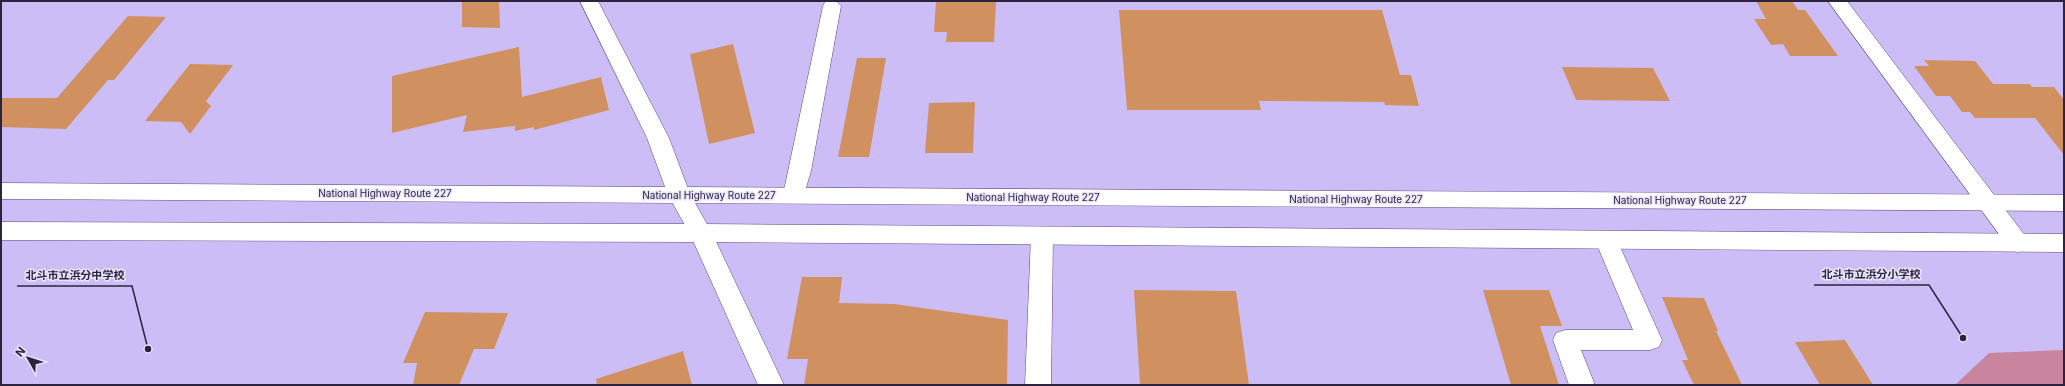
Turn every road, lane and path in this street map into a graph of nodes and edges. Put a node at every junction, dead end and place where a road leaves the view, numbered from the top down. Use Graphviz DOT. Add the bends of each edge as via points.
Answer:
graph roads {
  1 [pos="589,1"];
  2 [pos="1838,1"];
  3 [pos="832,6"];
  4 [pos="1,190"];
  5 [pos="679,195"];
  6 [pos="794,195"];
  7 [pos="1988,202"];
  8 [pos="2064,203"];
  9 [pos="1,231"];
  10 [pos="701,233"];
  11 [pos="1042,236"];
  12 [pos="1606,240"];
  13 [pos="2018,243"];
  14 [pos="2064,243"];
  15 [pos="771,385"];
  16 [pos="1038,385"];
  17 [pos="1582,385"];
  1 -- 5 [label="main road" via="658,138"];
  2 -- 7 [label="main road"];
  3 -- 6 [label="main road"];
  4 -- 5 [label="main road, National Highway Route 227"];
  5 -- 6 [label="main road, National Highway Route 227"];
  5 -- 10 [label="main road"];
  6 -- 7 [label="main road, National Highway Route 227"];
  7 -- 8 [label="main road, National Highway Route 227"];
  7 -- 13 [label="main road"];
  9 -- 10 [label="main road"];
  10 -- 11 [label="main road"];
  10 -- 15 [label="main road"];
  11 -- 12 [label="main road"];
  11 -- 16 [label="main road"];
  12 -- 13 [label="main road"];
  12 -- 17 [label="main road" via="1650,340 1565,340"];
  13 -- 14 [label="main road"];
}
